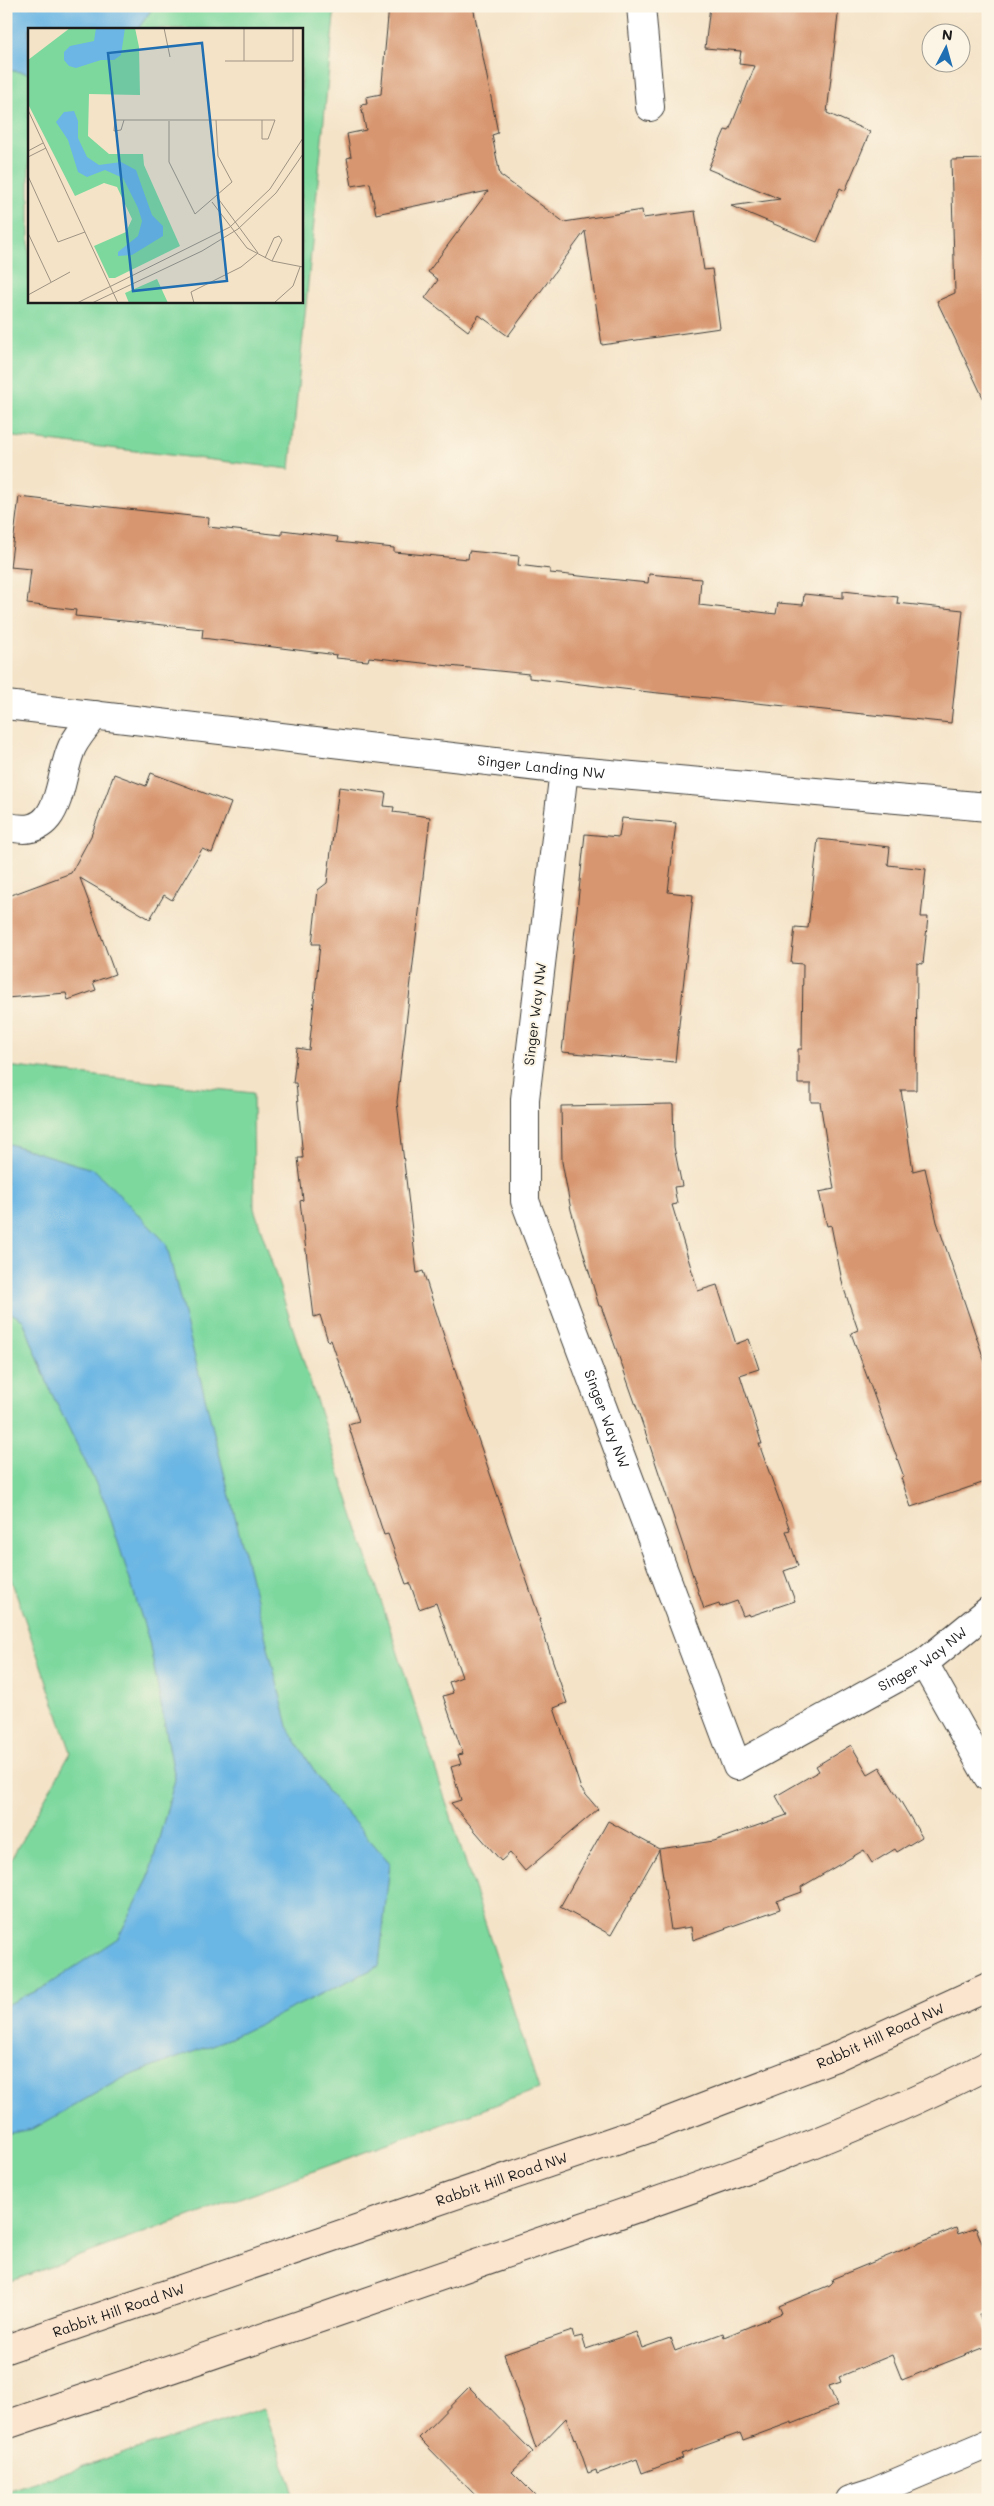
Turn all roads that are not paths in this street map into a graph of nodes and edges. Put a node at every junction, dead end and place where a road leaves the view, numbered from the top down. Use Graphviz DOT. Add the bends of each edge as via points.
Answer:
graph roads {
  1 [pos="641,6"];
  2 [pos="650,107"];
  3 [pos="6,705"];
  4 [pos="95,715"];
  5 [pos="564,770"];
  6 [pos="988,806"];
  7 [pos="6,826"];
  8 [pos="986,1617"];
  9 [pos="924,1663"];
  10 [pos="988,1777"];
  11 [pos="988,1987"];
  12 [pos="988,2065"];
  13 [pos="6,2349"];
  14 [pos="6,2425"];
  15 [pos="988,2444"];
  16 [pos="850,2500"];
  1 -- 2 [label="street"];
  3 -- 4 [label="street, Singer Landing NW"];
  4 -- 5 [label="street, Singer Landing NW"];
  4 -- 7 [label="street" via="72,747 61,794 52,815 39,825 20,830"];
  5 -- 6 [label="street, Singer Landing NW"];
  5 -- 9 [label="street, Singer Way NW" via="525,1099 525,1201 737,1766"];
  8 -- 9 [label="street, Singer Way NW"];
  9 -- 10 [label="street"];
  11 -- 13 [label="main road, Rabbit Hill Road NW" via="833,2058 654,2127"];
  12 -- 14 [label="main road" via="861,2123 665,2199"];
  15 -- 16 [label="street"];
}
